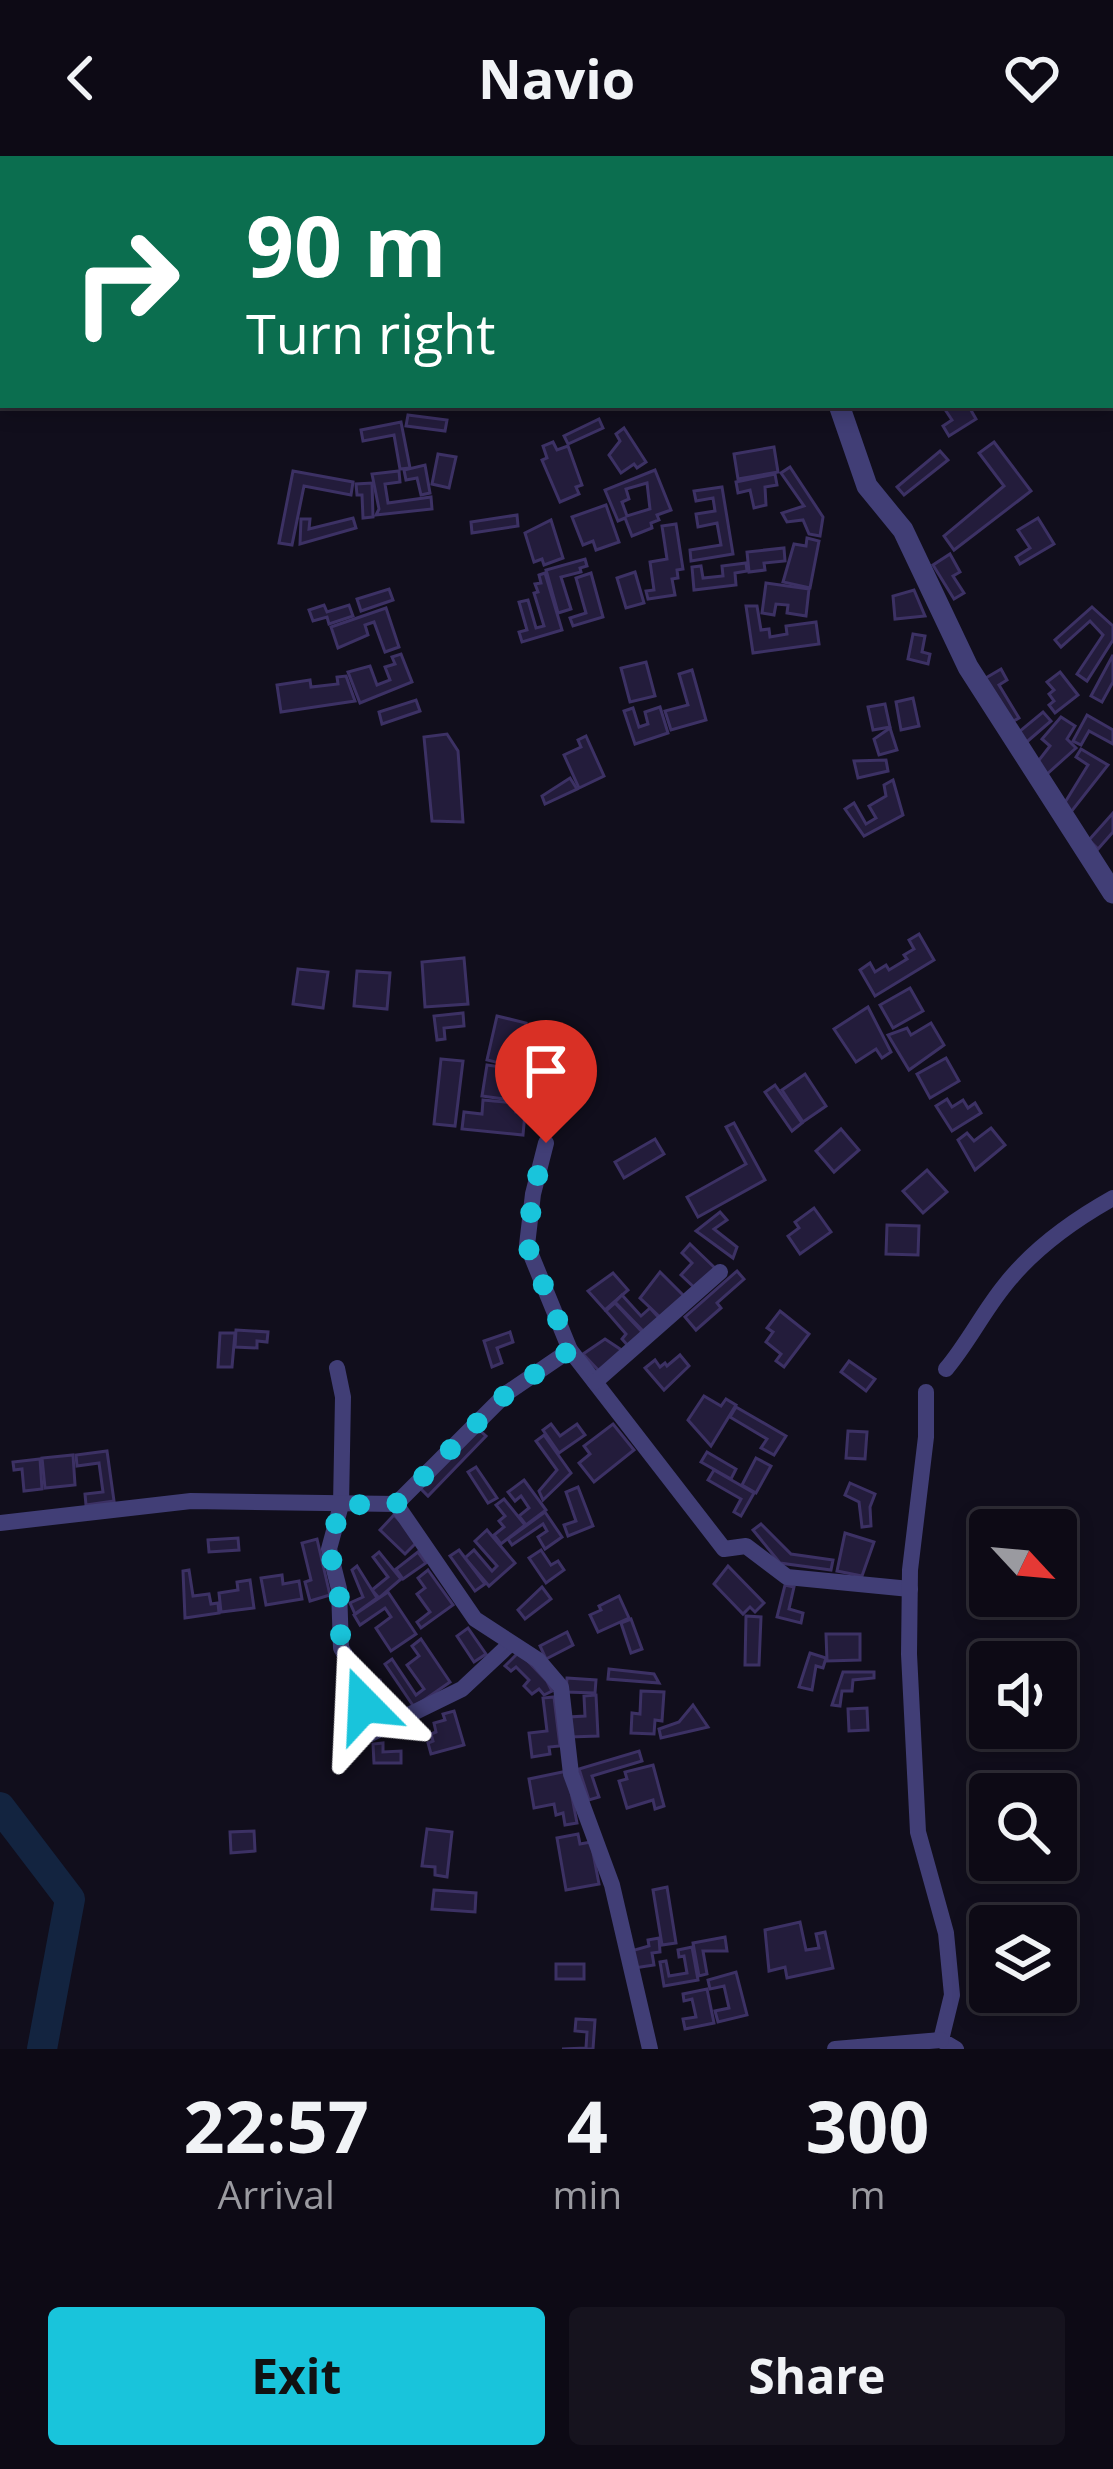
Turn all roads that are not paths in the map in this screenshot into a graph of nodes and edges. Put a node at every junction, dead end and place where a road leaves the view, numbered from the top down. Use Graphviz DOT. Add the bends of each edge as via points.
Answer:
graph roads {
  1 [pos="840,408"];
  2 [pos="1113,893"];
  3 [pos="546,1143"];
  4 [pos="1113,1198"];
  5 [pos="720,1271"];
  6 [pos="570,1350"];
  7 [pos="337,1367"];
  8 [pos="946,1370"];
  9 [pos="595,1382"];
  10 [pos="926,1392"];
  11 [pos="396,1504"];
  12 [pos="341,1505"];
  13 [pos="0,1523"];
  14 [pos="910,1589"];
  15 [pos="510,1644"];
  16 [pos="948,2045"];
  17 [pos="650,2049"];
  18 [pos="835,2049"];
  1 -- 2 [label="street" via="868,486 903,530 968,667"];
  3 -- 6 [label="street" via="527,1245"];
  4 -- 8 [label="street" via="1037,1252"];
  5 -- 9 [label="street"];
  6 -- 9 [label="street"];
  6 -- 11 [label="street" via="507,1393"];
  7 -- 12 [label="street"];
  9 -- 14 [label="street" via="724,1550 746,1546 787,1577"];
  10 -- 14 [label="street"];
  11 -- 12 [label="street"];
  11 -- 15 [label="street" via="475,1619"];
  12 -- 13 [label="street" via="191,1502"];
  12 -- 15 [label="street" via="329,1549 341,1648 358,1676 370,1734 462,1689"];
  14 -- 16 [label="street" via="918,1832 946,1933"];
  15 -- 17 [label="street" via="561,1687 571,1774 611,1885"];
  16 -- 18 [label="street"];
}
